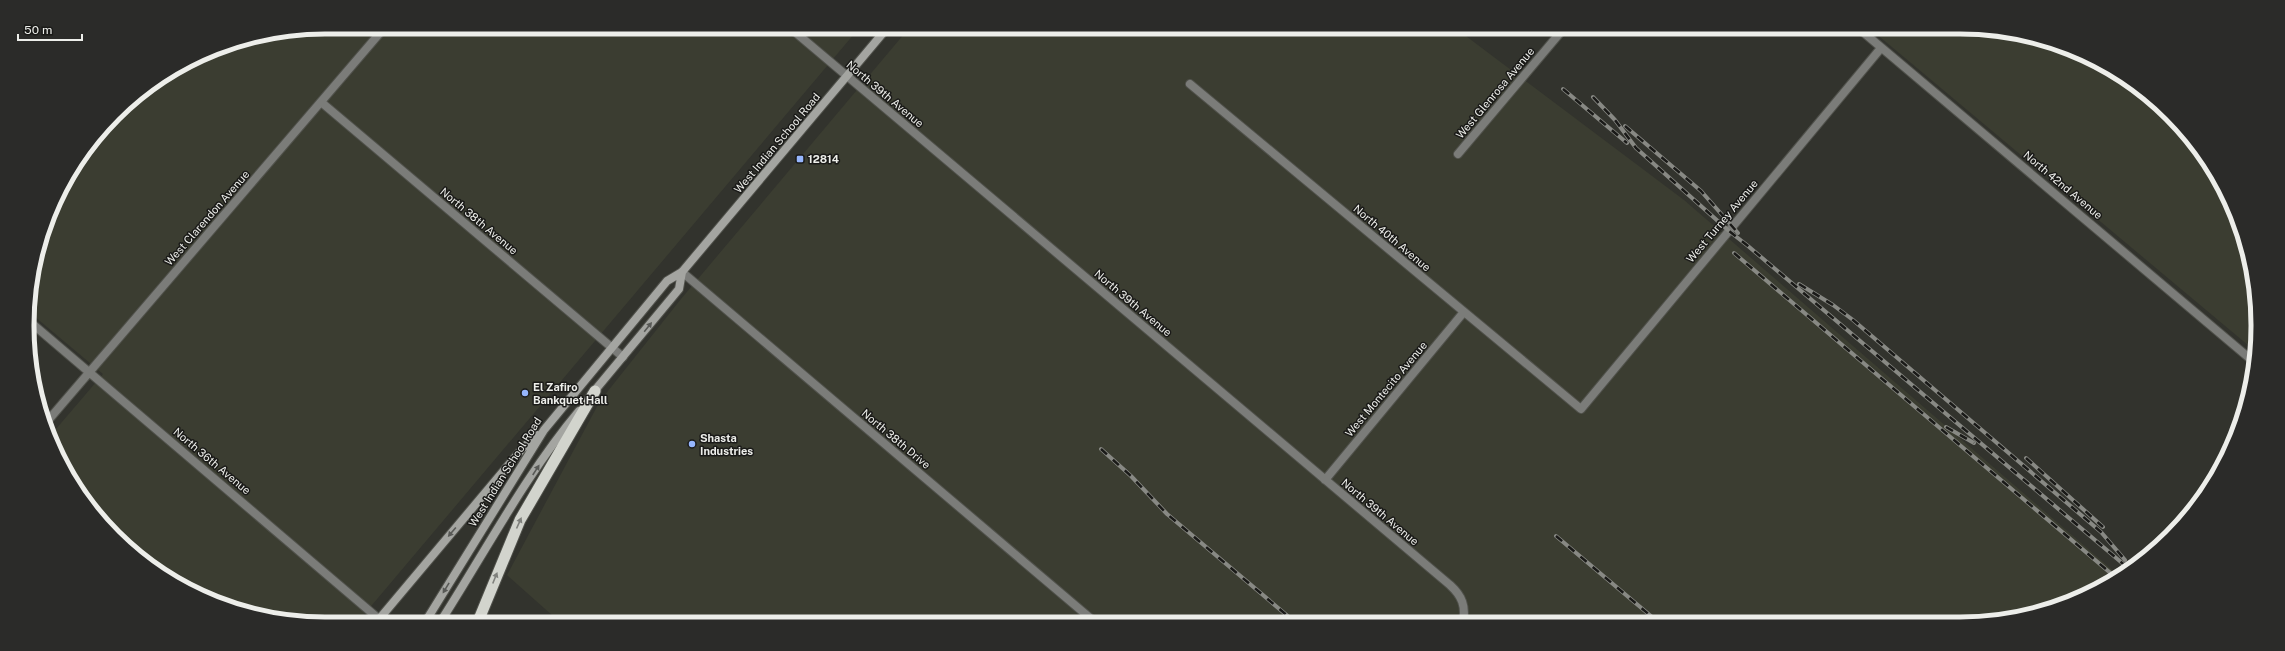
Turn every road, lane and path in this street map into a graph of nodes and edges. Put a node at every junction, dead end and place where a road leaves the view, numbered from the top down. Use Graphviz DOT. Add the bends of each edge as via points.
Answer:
graph roads {
  1 [pos="378,34"];
  2 [pos="797,34"];
  3 [pos="882,34"];
  4 [pos="1559,34"];
  5 [pos="1865,34"];
  6 [pos="1881,48"];
  7 [pos="847,76"];
  8 [pos="1190,84"];
  9 [pos="321,102"];
  10 [pos="1458,154"];
  11 [pos="682,272"];
  12 [pos="1463,313"];
  13 [pos="34,325"];
  14 [pos="612,347"];
  15 [pos="623,357"];
  16 [pos="2249,358"];
  17 [pos="89,371"];
  18 [pos="595,391"];
  19 [pos="1581,409"];
  20 [pos="49,419"];
  21 [pos="544,430"];
  22 [pos="1325,480"];
  23 [pos="372,617"];
  24 [pos="380,617"];
  25 [pos="428,617"];
  26 [pos="443,617"];
  27 [pos="480,617"];
  28 [pos="1089,617"];
  29 [pos="1464,617"];
  1 -- 9 [label="street, West Clarendon Avenue"];
  2 -- 7 [label="street, North 39th Avenue"];
  3 -- 7 [label="main road, West Indian School Road"];
  4 -- 10 [label="street, West Glenrosa Avenue"];
  5 -- 6 [label="street, North 42nd Avenue"];
  6 -- 16 [label="street, North 42nd Avenue"];
  6 -- 19 [label="street, West Turney Avenue"];
  7 -- 11 [label="main road, West Indian School Road"];
  7 -- 22 [label="street, North 39th Avenue"];
  8 -- 12 [label="street, North 40th Avenue"];
  9 -- 14 [label="street, North 38th Avenue"];
  9 -- 17 [label="street, West Clarendon Avenue"];
  11 -- 14 [label="main road, West Indian School Road" via="667,281"];
  15 -- 11 [label="main road, West Indian School Road, one-way" via="679,289"];
  11 -- 28 [label="street, North 38th Drive"];
  12 -- 19 [label="street, North 40th Avenue"];
  12 -- 22 [label="street, West Montecito Avenue"];
  13 -- 17 [label="street, North 36th Avenue"];
  14 -- 15 [label="street, North 38th Avenue"];
  14 -- 21 [label="main road, West Indian School Road"];
  15 -- 18 [label="main road, West Indian School Road"];
  17 -- 20 [label="street, West Clarendon Avenue"];
  17 -- 23 [label="street, North 36th Avenue"];
  26 -- 18 [label="main road, West Indian School Road, one-way" via="552,447"];
  27 -- 18 [label="highway, one-way" via="520,520"];
  21 -- 24 [label="main road, one-way" via="522,449"];
  21 -- 25 [label="main road, West Indian School Road, one-way"];
  22 -- 29 [label="street, North 39th Avenue" via="1450,585 1462,598"];
}
